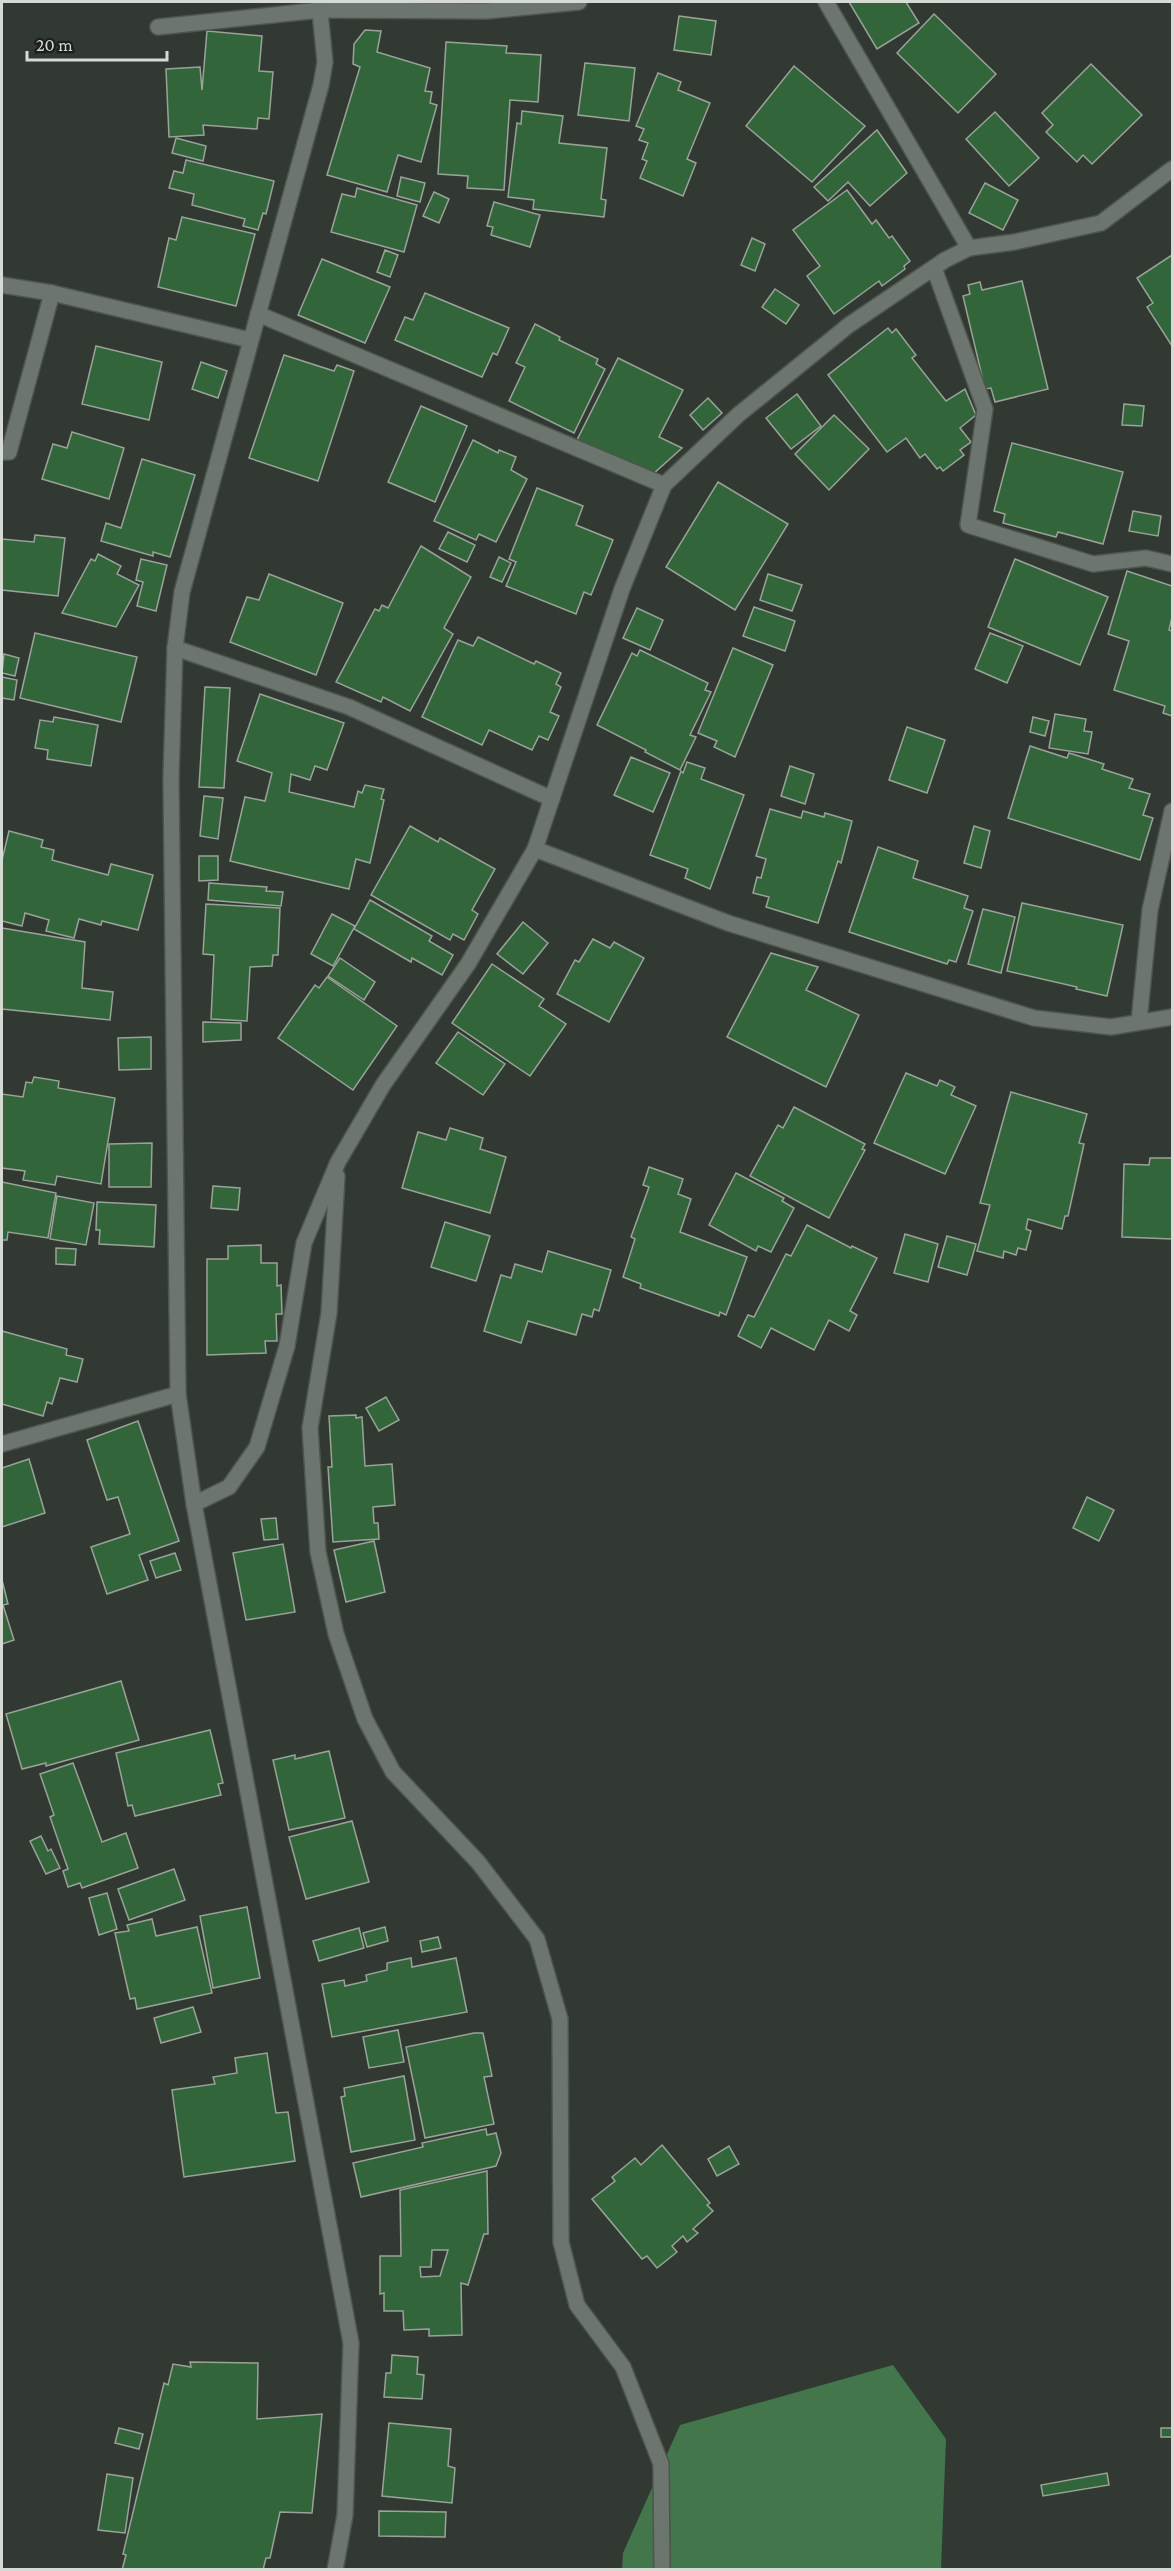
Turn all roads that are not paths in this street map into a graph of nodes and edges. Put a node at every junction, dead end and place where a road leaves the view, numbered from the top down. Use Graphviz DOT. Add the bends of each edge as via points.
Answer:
graph roads {
  1 [pos="579,2"];
  2 [pos="826,2"];
  3 [pos="320,6"];
  4 [pos="158,27"];
  5 [pos="1173,169"];
  6 [pos="969,248"];
  7 [pos="934,268"];
  8 [pos="2,285"];
  9 [pos="52,293"];
  10 [pos="258,314"];
  11 [pos="250,340"];
  12 [pos="2,453"];
  13 [pos="664,484"];
  14 [pos="1173,564"];
  15 [pos="175,648"];
  16 [pos="552,798"];
  17 [pos="1173,811"];
  18 [pos="535,849"];
  19 [pos="1173,1017"];
  20 [pos="1139,1022"];
  21 [pos="338,1162"];
  22 [pos="178,1394"];
  23 [pos="2,1444"];
  24 [pos="194,1504"];
  25 [pos="335,2570"];
  26 [pos="662,2570"];
  1 -- 3 [label="street" via="486,11"];
  2 -- 6 [label="street"];
  3 -- 4 [label="street"];
  3 -- 10 [label="street" via="325,63 321,85"];
  5 -- 6 [label="street" via="1101,223"];
  6 -- 7 [label="street"];
  7 -- 13 [label="street" via="849,325 738,415"];
  7 -- 14 [label="street" via="985,409 968,525 1093,564 1146,558"];
  8 -- 9 [label="street"];
  9 -- 11 [label="street"];
  9 -- 12 [label="street" via="9,452"];
  10 -- 11 [label="street"];
  10 -- 13 [label="street"];
  11 -- 15 [label="street" via="182,591"];
  13 -- 16 [label="street" via="622,589"];
  15 -- 16 [label="street" via="349,707"];
  15 -- 22 [label="street" via="171,778"];
  16 -- 18 [label="street"];
  17 -- 20 [label="street" via="1150,910"];
  18 -- 20 [label="street" via="728,923 1034,1018 1111,1027"];
  18 -- 21 [label="street" via="468,964 383,1085"];
  19 -- 20 [label="street"];
  21 -- 24 [label="street" via="304,1243 287,1346 257,1447 229,1487"];
  21 -- 26 [label="street" via="328,1313 310,1428 318,1552 336,1635 365,1719 393,1772 478,1862 537,1939 560,2019 561,2242 577,2305 623,2367 662,2464"];
  22 -- 23 [label="street"];
  22 -- 24 [label="street"];
  24 -- 25 [label="street" via="351,2343 345,2515"];
}
